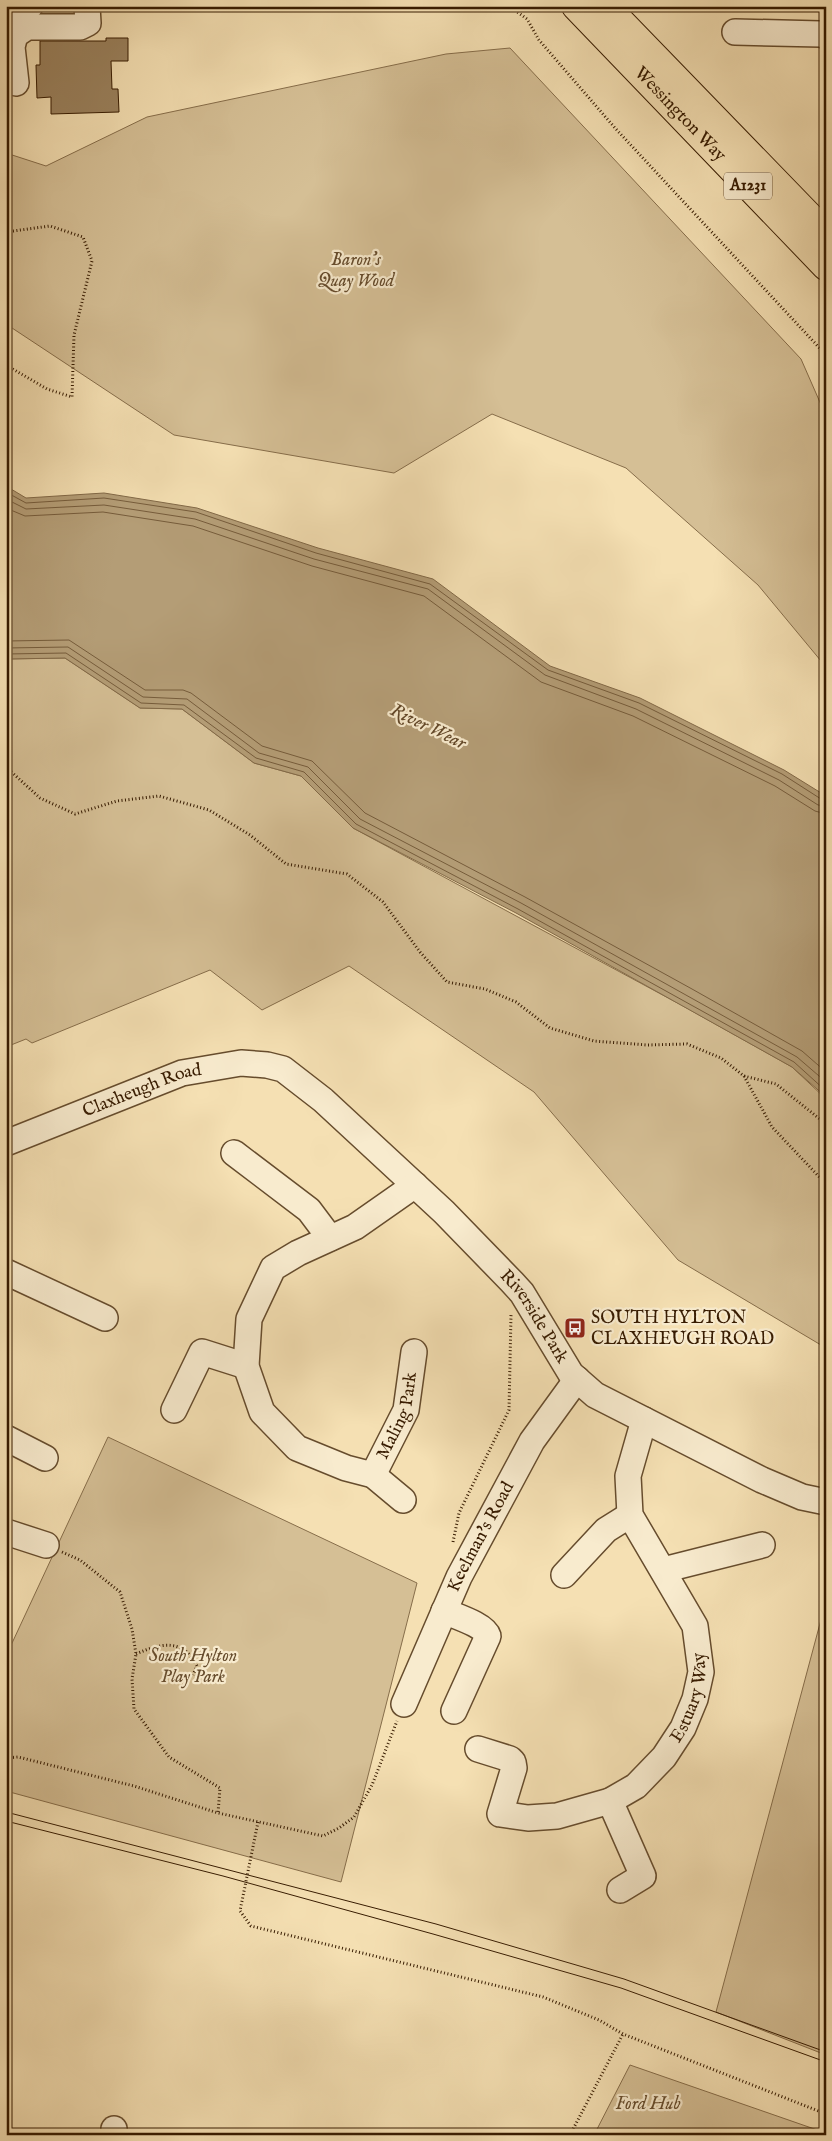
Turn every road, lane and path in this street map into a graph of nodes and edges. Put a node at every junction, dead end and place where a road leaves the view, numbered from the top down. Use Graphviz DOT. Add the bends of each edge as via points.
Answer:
graph roads {
  1 [pos="30,6"];
  2 [pos="87,6"];
  3 [pos="509,6"];
  4 [pos="576,6"];
  5 [pos="605,6"];
  6 [pos="6,13"];
  7 [pos="735,32"];
  8 [pos="826,36"];
  9 [pos="16,83"];
  10 [pos="684,103"];
  11 [pos="6,232"];
  12 [pos="826,234"];
  13 [pos="826,266"];
  14 [pos="826,355"];
  15 [pos="6,365"];
  16 [pos="6,767"];
  17 [pos="283,1069"];
  18 [pos="744,1076"];
  19 [pos="822,1120"];
  20 [pos="6,1144"];
  21 [pos="234,1153"];
  22 [pos="826,1184"];
  23 [pos="415,1185"];
  24 [pos="330,1238"];
  25 [pos="6,1272"];
  26 [pos="512,1282"];
  27 [pos="105,1318"];
  28 [pos="414,1352"];
  29 [pos="246,1366"];
  30 [pos="577,1379"];
  31 [pos="174,1410"];
  32 [pos="644,1420"];
  33 [pos="6,1438"];
  34 [pos="45,1458"];
  35 [pos="373,1475"];
  36 [pos="403,1500"];
  37 [pos="826,1502"];
  38 [pos="630,1515"];
  39 [pos="6,1532"];
  40 [pos="46,1545"];
  41 [pos="762,1545"];
  42 [pos="663,1570"];
  43 [pos="564,1575"];
  44 [pos="459,1577"];
  45 [pos="444,1612"];
  46 [pos="136,1654"];
  47 [pos="193,1675"];
  48 [pos="404,1704"];
  49 [pos="454,1711"];
  50 [pos="478,1749"];
  51 [pos="6,1758"];
  52 [pos="610,1801"];
  53 [pos="218,1814"];
  54 [pos="258,1822"];
  55 [pos="620,1890"];
  56 [pos="623,2034"];
  57 [pos="826,2114"];
  58 [pos="570,2135"];
  1 -- 6 [label="street"];
  2 -- 9 [label="street" via="88,23 28,27 15,35 12,47"];
  3 -- 14 [label="path" via="527,19 539,40 615,128"];
  4 -- 10 [label="highway, Wessington Way / A1231"];
  5 -- 10 [label="highway, Wessington Way / A1231"];
  7 -- 8 [label="street"];
  10 -- 12 [label="highway, Wessington Way / A1231"];
  10 -- 13 [label="highway, Wessington Way / A1231"];
  11 -- 15 [label="path" via="50,226 84,237 92,262 74,335 72,397 47,389"];
  16 -- 18 [label="path" via="40,798 75,814 117,801 159,796 209,810 250,835 286,864 347,874 382,902 447,982 485,989 516,1002 550,1028 594,1041 686,1044 721,1058"];
  17 -- 20 [label="street, Claxheugh Road" via="240,1063 182,1073"];
  17 -- 23 [label="street, Riverside Park" via="324,1100"];
  18 -- 19 [label="path" via="776,1084"];
  18 -- 22 [label="path" via="772,1127"];
  21 -- 24 [label="street" via="310,1210"];
  23 -- 24 [label="street, Maling Park" via="354,1226"];
  23 -- 26 [label="street, Riverside Park"];
  24 -- 29 [label="street, Maling Park" via="273,1268 249,1319"];
  25 -- 27 [label="street"];
  26 -- 30 [label="street, Riverside Park"];
  26 -- 44 [label="path" via="509,1410 459,1513 449,1561"];
  28 -- 35 [label="street, Maling Park" via="406,1410"];
  29 -- 31 [label="street" via="202,1352"];
  29 -- 35 [label="street, Maling Park" via="262,1412 297,1448"];
  30 -- 32 [label="street, Riverside Park" via="595,1395"];
  30 -- 44 [label="street, Keelman's Road" via="532,1441"];
  32 -- 37 [label="street, Riverside Park" via="762,1480 802,1497"];
  32 -- 38 [label="street, Estuary Way" via="628,1476"];
  33 -- 34 [label="street"];
  35 -- 36 [label="street, Maling Park"];
  38 -- 42 [label="street, Estuary Way"];
  38 -- 43 [label="street" via="606,1530"];
  39 -- 40 [label="street"];
  40 -- 46 [label="path" via="80,1560 120,1592"];
  41 -- 42 [label="street"];
  42 -- 52 [label="street, Estuary Way" via="695,1626 701,1672 695,1699 683,1728 664,1757 636,1786"];
  44 -- 45 [label="street, Keelman's Road"];
  45 -- 48 [label="street, Keelman's Road"];
  45 -- 49 [label="street" via="481,1628 488,1636"];
  46 -- 47 [label="path" via="170,1644 182,1648 197,1666"];
  46 -- 53 [label="path" via="132,1679 134,1709 169,1757 220,1788"];
  48 -- 54 [label="path" via="372,1786 354,1817 323,1836"];
  50 -- 52 [label="street, Estuary Way" via="513,1762 500,1814 528,1818 557,1816"];
  51 -- 53 [label="path" via="18,1757 134,1786"];
  52 -- 55 [label="street" via="643,1876"];
  53 -- 54 [label="path"];
  54 -- 56 [label="path" via="240,1911 251,1926 544,1997"];
  56 -- 57 [label="path"];
  56 -- 58 [label="path"];
}
